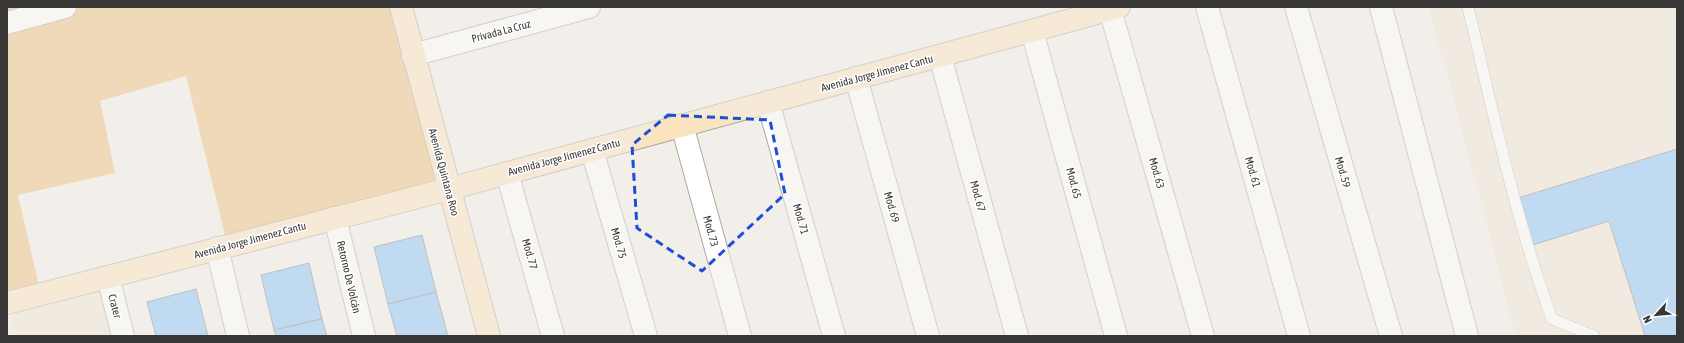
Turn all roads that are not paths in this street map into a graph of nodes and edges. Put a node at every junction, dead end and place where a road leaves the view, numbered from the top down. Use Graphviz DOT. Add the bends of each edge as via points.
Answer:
graph roads {
  1 [pos="65,7"];
  2 [pos="401,7"];
  3 [pos="589,7"];
  4 [pos="1207,7"];
  5 [pos="1296,7"];
  6 [pos="1381,7"];
  7 [pos="1468,7"];
  8 [pos="1115,8"];
  9 [pos="7,23"];
  10 [pos="1032,31"];
  11 [pos="413,54"];
  12 [pos="940,56"];
  13 [pos="856,78"];
  14 [pos="768,102"];
  15 [pos="682,125"];
  16 [pos="592,150"];
  17 [pos="507,173"];
  18 [pos="449,189"];
  19 [pos="335,218"];
  20 [pos="217,248"];
  21 [pos="108,277"];
  22 [pos="7,303"];
  23 [pos="124,336"];
  24 [pos="238,336"];
  25 [pos="364,336"];
  26 [pos="489,336"];
  27 [pos="553,336"];
  28 [pos="646,336"];
  29 [pos="740,336"];
  30 [pos="834,336"];
  31 [pos="928,336"];
  32 [pos="1017,336"];
  33 [pos="1116,336"];
  34 [pos="1203,336"];
  35 [pos="1299,336"];
  36 [pos="1391,336"];
  37 [pos="1468,336"];
  38 [pos="1594,336"];
  1 -- 9 [label="street"];
  2 -- 11 [label="main road, Avenida Quintana Roo"];
  3 -- 11 [label="street, Privada La Cruz"];
  4 -- 35 [label="street, Mod. 61"];
  5 -- 36 [label="street, Mod. 59"];
  6 -- 37 [label="street"];
  7 -- 38 [label="lane" via="1523,229 1552,319"];
  8 -- 10 [label="main road, Avenida Jorge Jimenez Cantu"];
  8 -- 34 [label="street, Mod. 63"];
  10 -- 12 [label="main road, Avenida Jorge Jimenez Cantu"];
  10 -- 33 [label="street, Mod. 65"];
  11 -- 18 [label="main road, Avenida Quintana Roo"];
  12 -- 13 [label="main road, Avenida Jorge Jimenez Cantu"];
  12 -- 32 [label="street, Mod. 67"];
  13 -- 14 [label="main road, Avenida Jorge Jimenez Cantu"];
  13 -- 31 [label="street, Mod. 69"];
  14 -- 15 [label="main road, Avenida Jorge Jimenez Cantu"];
  14 -- 30 [label="street, Mod. 71"];
  15 -- 16 [label="main road, Avenida Jorge Jimenez Cantu"];
  15 -- 29 [label="street, Mod. 73"];
  16 -- 17 [label="main road, Avenida Jorge Jimenez Cantu"];
  16 -- 28 [label="street, Mod. 75"];
  17 -- 18 [label="main road, Avenida Jorge Jimenez Cantu"];
  17 -- 27 [label="street, Mod. 77"];
  18 -- 19 [label="main road, Avenida Jorge Jimenez Cantu"];
  18 -- 26 [label="main road, Avenida Quintana Roo"];
  19 -- 20 [label="main road, Avenida Jorge Jimenez Cantu"];
  19 -- 25 [label="street, Retorno De Volcán"];
  20 -- 21 [label="main road, Avenida Jorge Jimenez Cantu"];
  20 -- 24 [label="street"];
  21 -- 22 [label="main road, Avenida Jorge Jimenez Cantu"];
  21 -- 23 [label="street, Crater"];
}
